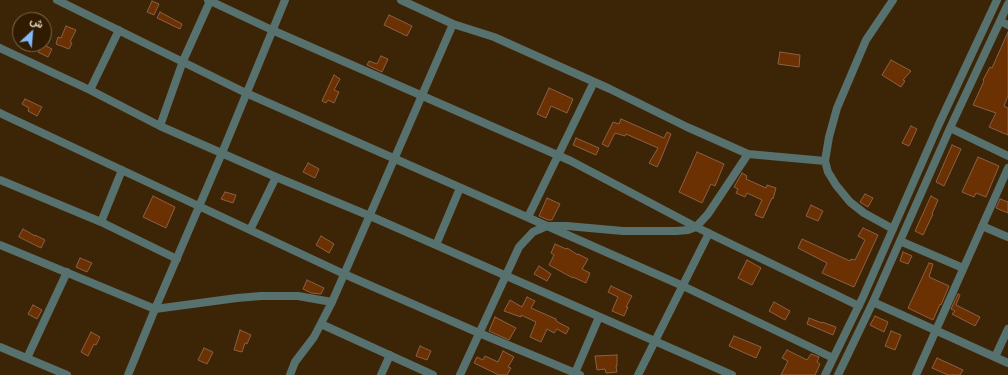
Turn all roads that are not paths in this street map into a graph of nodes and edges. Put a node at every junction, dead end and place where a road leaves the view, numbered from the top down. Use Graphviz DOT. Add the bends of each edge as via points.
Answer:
graph roads {
  1 [pos="57,0"];
  2 [pos="209,0"];
  3 [pos="285,0"];
  4 [pos="401,0"];
  5 [pos="893,0"];
  6 [pos="997,0"];
  7 [pos="1008,4"];
  8 [pos="1000,21"];
  9 [pos="453,24"];
  10 [pos="1008,25"];
  11 [pos="119,30"];
  12 [pos="272,30"];
  13 [pos="0,48"];
  14 [pos="183,61"];
  15 [pos="594,82"];
  16 [pos="90,90"];
  17 [pos="246,92"];
  18 [pos="422,95"];
  19 [pos="0,112"];
  20 [pos="160,126"];
  21 [pos="950,128"];
  22 [pos="222,153"];
  23 [pos="748,154"];
  24 [pos="558,155"];
  25 [pos="1008,156"];
  26 [pos="394,158"];
  27 [pos="825,161"];
  28 [pos="1008,168"];
  29 [pos="122,170"];
  30 [pos="276,177"];
  31 [pos="0,180"];
  32 [pos="460,188"];
  33 [pos="199,206"];
  34 [pos="370,216"];
  35 [pos="528,218"];
  36 [pos="101,222"];
  37 [pos="547,226"];
  38 [pos="982,226"];
  39 [pos="696,227"];
  40 [pos="893,229"];
  41 [pos="250,230"];
  42 [pos="709,233"];
  43 [pos="1008,237"];
  44 [pos="900,241"];
  45 [pos="0,245"];
  46 [pos="436,245"];
  47 [pos="176,259"];
  48 [pos="963,268"];
  49 [pos="67,272"];
  50 [pos="344,274"];
  51 [pos="506,276"];
  52 [pos="683,286"];
  53 [pos="332,302"];
  54 [pos="874,302"];
  55 [pos="859,306"];
  56 [pos="155,309"];
  57 [pos="599,317"];
  58 [pos="321,324"];
  59 [pos="1008,329"];
  60 [pos="936,331"];
  61 [pos="479,333"];
  62 [pos="656,342"];
  63 [pos="0,347"];
  64 [pos="390,355"];
  65 [pos="995,357"];
  66 [pos="27,358"];
  67 [pos="833,358"];
  68 [pos="1008,363"];
  69 [pos="577,374"];
  70 [pos="67,375"];
  71 [pos="128,375"];
  72 [pos="290,375"];
  73 [pos="381,375"];
  74 [pos="433,375"];
  75 [pos="460,375"];
  76 [pos="638,375"];
  77 [pos="732,375"];
  78 [pos="825,375"];
  79 [pos="838,375"];
  80 [pos="916,375"];
  1 -- 11 [label="street"];
  2 -- 12 [label="street"];
  2 -- 14 [label="street"];
  3 -- 12 [label="street"];
  4 -- 9 [label="street"];
  5 -- 27 [label="street" via="866,40 837,108"];
  6 -- 40 [label="street"];
  7 -- 8 [label="street"];
  8 -- 10 [label="street"];
  8 -- 21 [label="street"];
  9 -- 15 [label="street" via="494,37"];
  9 -- 18 [label="street"];
  11 -- 14 [label="street"];
  11 -- 16 [label="street"];
  12 -- 17 [label="street"];
  12 -- 18 [label="street"];
  13 -- 16 [label="street"];
  14 -- 17 [label="street"];
  14 -- 20 [label="street"];
  15 -- 23 [label="street"];
  15 -- 24 [label="street"];
  16 -- 20 [label="street"];
  17 -- 22 [label="street"];
  17 -- 26 [label="street"];
  18 -- 24 [label="street"];
  18 -- 26 [label="street"];
  19 -- 29 [label="street"];
  20 -- 22 [label="street"];
  21 -- 25 [label="street"];
  21 -- 44 [label="street"];
  22 -- 30 [label="street"];
  22 -- 33 [label="street"];
  23 -- 27 [label="street"];
  23 -- 39 [label="street" via="708,214"];
  24 -- 35 [label="street"];
  24 -- 39 [label="street"];
  26 -- 32 [label="street"];
  26 -- 34 [label="street"];
  27 -- 40 [label="street" via="828,172 850,202 864,214"];
  28 -- 38 [label="street"];
  29 -- 33 [label="street"];
  29 -- 36 [label="street"];
  30 -- 34 [label="street"];
  30 -- 41 [label="street"];
  31 -- 36 [label="street"];
  32 -- 35 [label="street"];
  32 -- 46 [label="street"];
  33 -- 41 [label="street"];
  33 -- 47 [label="street"];
  34 -- 46 [label="street"];
  34 -- 50 [label="street"];
  35 -- 37 [label="street"];
  36 -- 47 [label="street"];
  37 -- 39 [label="street" via="630,231 676,231"];
  37 -- 51 [label="street" via="533,232 519,247"];
  37 -- 52 [label="street"];
  38 -- 43 [label="street"];
  38 -- 48 [label="street"];
  39 -- 42 [label="street"];
  40 -- 55 [label="street"];
  41 -- 50 [label="street"];
  42 -- 52 [label="street"];
  42 -- 55 [label="street"];
  44 -- 48 [label="street"];
  44 -- 54 [label="street"];
  45 -- 49 [label="street"];
  46 -- 51 [label="street"];
  47 -- 56 [label="street"];
  48 -- 60 [label="street"];
  49 -- 56 [label="street"];
  49 -- 66 [label="street"];
  50 -- 53 [label="street"];
  50 -- 61 [label="street"];
  51 -- 57 [label="street"];
  51 -- 61 [label="street"];
  52 -- 62 [label="street"];
  52 -- 67 [label="street"];
  53 -- 56 [label="street" via="298,296 261,296"];
  53 -- 58 [label="street"];
  54 -- 60 [label="street"];
  54 -- 79 [label="street"];
  55 -- 67 [label="street"];
  56 -- 71 [label="street"];
  57 -- 62 [label="street"];
  57 -- 69 [label="street"];
  58 -- 64 [label="street"];
  58 -- 72 [label="street" via="295,362"];
  59 -- 65 [label="street"];
  60 -- 65 [label="street"];
  60 -- 80 [label="street"];
  61 -- 69 [label="street"];
  61 -- 75 [label="street"];
  62 -- 76 [label="street"];
  62 -- 77 [label="street"];
  63 -- 66 [label="street"];
  64 -- 73 [label="street"];
  64 -- 74 [label="street"];
  65 -- 68 [label="street"];
  66 -- 70 [label="street"];
  67 -- 78 [label="street"];
}
